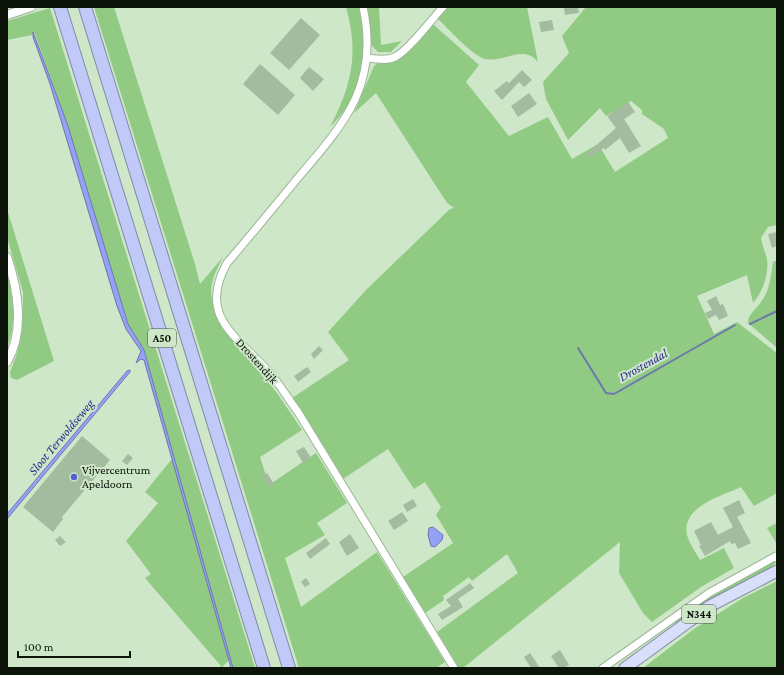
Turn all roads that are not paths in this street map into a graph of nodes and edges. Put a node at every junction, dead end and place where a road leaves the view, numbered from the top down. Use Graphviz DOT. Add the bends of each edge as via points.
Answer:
graph roads {
  1 [pos="31,7"];
  2 [pos="60,7"];
  3 [pos="85,7"];
  4 [pos="363,7"];
  5 [pos="443,7"];
  6 [pos="7,15"];
  7 [pos="367,58"];
  8 [pos="7,257"];
  9 [pos="7,362"];
  10 [pos="777,558"];
  11 [pos="777,571"];
  12 [pos="264,668"];
  13 [pos="289,668"];
  14 [pos="454,668"];
  15 [pos="603,668"];
  16 [pos="626,668"];
  1 -- 6 [label="street"];
  2 -- 12 [label="highway, A50"];
  3 -- 13 [label="highway, A50"];
  4 -- 7 [label="street, Drostendijk" via="367,30"];
  5 -- 7 [label="street" via="395,58"];
  7 -- 14 [label="street, Drostendijk" via="364,78 348,114 330,140 227,263 218,283 217,307 228,329 270,372 298,412"];
  8 -- 9 [label="street" via="15,279 18,307 16,337"];
  10 -- 15 [label="street" via="776,556 709,593"];
  11 -- 16 [label="main road, N344" via="710,606"];
}
